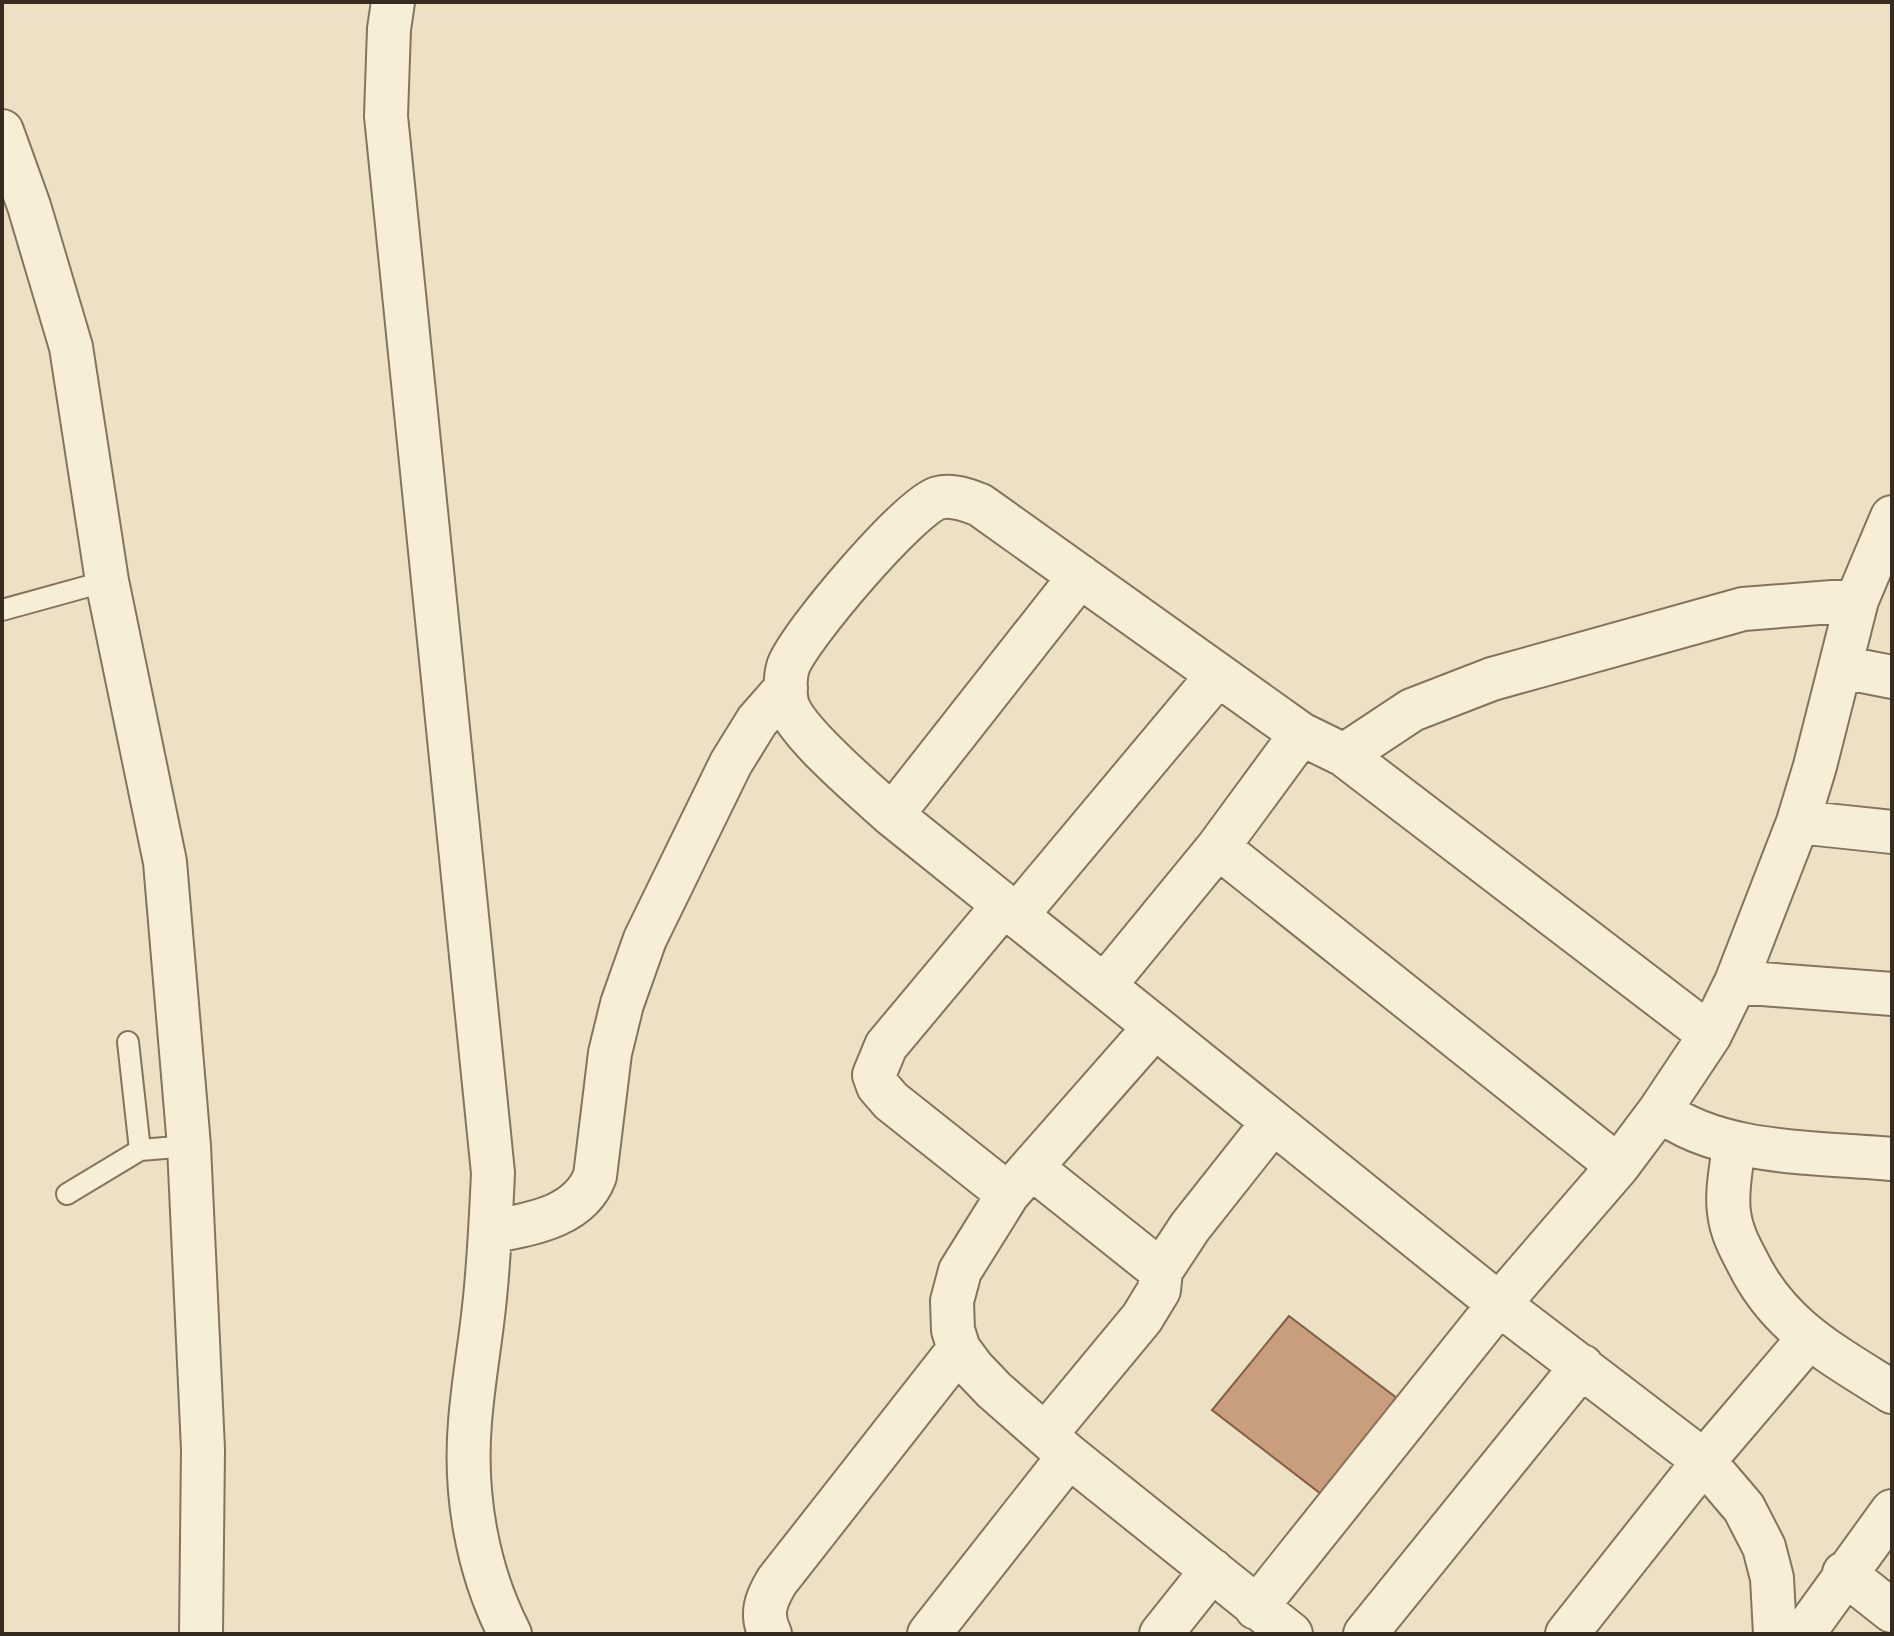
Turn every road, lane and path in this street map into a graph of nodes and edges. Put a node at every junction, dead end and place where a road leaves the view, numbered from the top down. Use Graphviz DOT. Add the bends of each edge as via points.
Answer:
graph roads {
  1 [pos="393,2"];
  2 [pos="2,131"];
  3 [pos="1892,517"];
  4 [pos="1080,576"];
  5 [pos="107,581"];
  6 [pos="1857,600"];
  7 [pos="2,610"];
  8 [pos="1841,667"];
  9 [pos="1217,676"];
  10 [pos="1892,677"];
  11 [pos="786,688"];
  12 [pos="1301,734"];
  13 [pos="1344,755"];
  14 [pos="892,815"];
  15 [pos="1798,822"];
  16 [pos="1892,832"];
  17 [pos="1218,847"];
  18 [pos="1010,911"];
  19 [pos="1736,982"];
  20 [pos="1104,986"];
  21 [pos="1892,994"];
  22 [pos="1154,1028"];
  23 [pos="1710,1035"];
  24 [pos="128,1042"];
  25 [pos="1660,1110"];
  26 [pos="1273,1122"];
  27 [pos="1734,1144"];
  28 [pos="189,1146"];
  29 [pos="140,1150"];
  30 [pos="1892,1159"];
  31 [pos="1618,1166"];
  32 [pos="1020,1181"];
  33 [pos="67,1194"];
  34 [pos="490,1232"];
  35 [pos="1161,1271"];
  36 [pos="1499,1304"];
  37 [pos="1808,1339"];
  38 [pos="959,1349"];
  39 [pos="1582,1366"];
  40 [pos="1892,1392"];
  41 [pos="1057,1446"];
  42 [pos="1704,1461"];
  43 [pos="1892,1511"];
  44 [pos="1212,1570"];
  45 [pos="1844,1573"];
  46 [pos="1256,1608"];
  47 [pos="1892,1611"];
  48 [pos="201,1634"];
  49 [pos="510,1634"];
  50 [pos="770,1634"];
  51 [pos="929,1634"];
  52 [pos="1161,1634"];
  53 [pos="1291,1634"];
  54 [pos="1365,1634"];
  55 [pos="1567,1634"];
  56 [pos="1775,1634"];
  57 [pos="1803,1634"];
  1 -- 34 [label="street" via="386,116 489,1129"];
  2 -- 5 [label="street" via="71,347"];
  3 -- 6 [label="street"];
  4 -- 9 [label="street"];
  4 -- 11 [label="street" via="980,505 941,497 928,502 884,543 801,643 788,667"];
  4 -- 14 [label="street"];
  5 -- 7 [label="lane"];
  5 -- 28 [label="street" via="165,862"];
  6 -- 8 [label="street"];
  6 -- 13 [label="street" via="1743,609 1492,679 1412,710"];
  8 -- 10 [label="street"];
  8 -- 15 [label="street"];
  9 -- 12 [label="street"];
  9 -- 18 [label="street"];
  11 -- 14 [label="street" via="797,722"];
  11 -- 34 [label="street" via="742,741 645,939 610,1053 590,1190 556,1215"];
  12 -- 13 [label="street"];
  12 -- 17 [label="street"];
  13 -- 23 [label="street"];
  14 -- 18 [label="street"];
  15 -- 16 [label="street"];
  15 -- 19 [label="street"];
  17 -- 20 [label="street"];
  17 -- 31 [label="street"];
  18 -- 20 [label="street"];
  18 -- 32 [label="street" via="886,1046 874,1075 891,1101"];
  19 -- 21 [label="street"];
  19 -- 23 [label="street"];
  20 -- 22 [label="street"];
  22 -- 26 [label="street"];
  22 -- 32 [label="street"];
  23 -- 25 [label="street"];
  24 -- 29 [label="lane"];
  25 -- 27 [label="street" via="1685,1127"];
  25 -- 31 [label="street"];
  26 -- 35 [label="street"];
  26 -- 36 [label="street"];
  27 -- 30 [label="street"];
  27 -- 37 [label="street" via="1728,1208 1734,1235 1770,1301"];
  28 -- 29 [label="lane"];
  28 -- 48 [label="street" via="203,1449"];
  29 -- 33 [label="lane"];
  31 -- 36 [label="street"];
  32 -- 35 [label="street"];
  32 -- 38 [label="street" via="960,1271 952,1301"];
  34 -- 49 [label="street" via="470,1423 470,1488 481,1557"];
  35 -- 41 [label="street" via="1159,1290"];
  36 -- 39 [label="street"];
  36 -- 46 [label="street"];
  37 -- 40 [label="street"];
  37 -- 42 [label="street"];
  38 -- 41 [label="street" via="994,1390"];
  38 -- 50 [label="street" via="777,1581 764,1614"];
  39 -- 42 [label="street"];
  39 -- 54 [label="street"];
  41 -- 44 [label="street"];
  41 -- 51 [label="street"];
  42 -- 55 [label="street"];
  42 -- 56 [label="street" via="1744,1508 1764,1547 1772,1578"];
  43 -- 45 [label="street"];
  44 -- 46 [label="street"];
  44 -- 52 [label="street"];
  45 -- 47 [label="street"];
  45 -- 57 [label="street"];
  46 -- 53 [label="street"];
}
